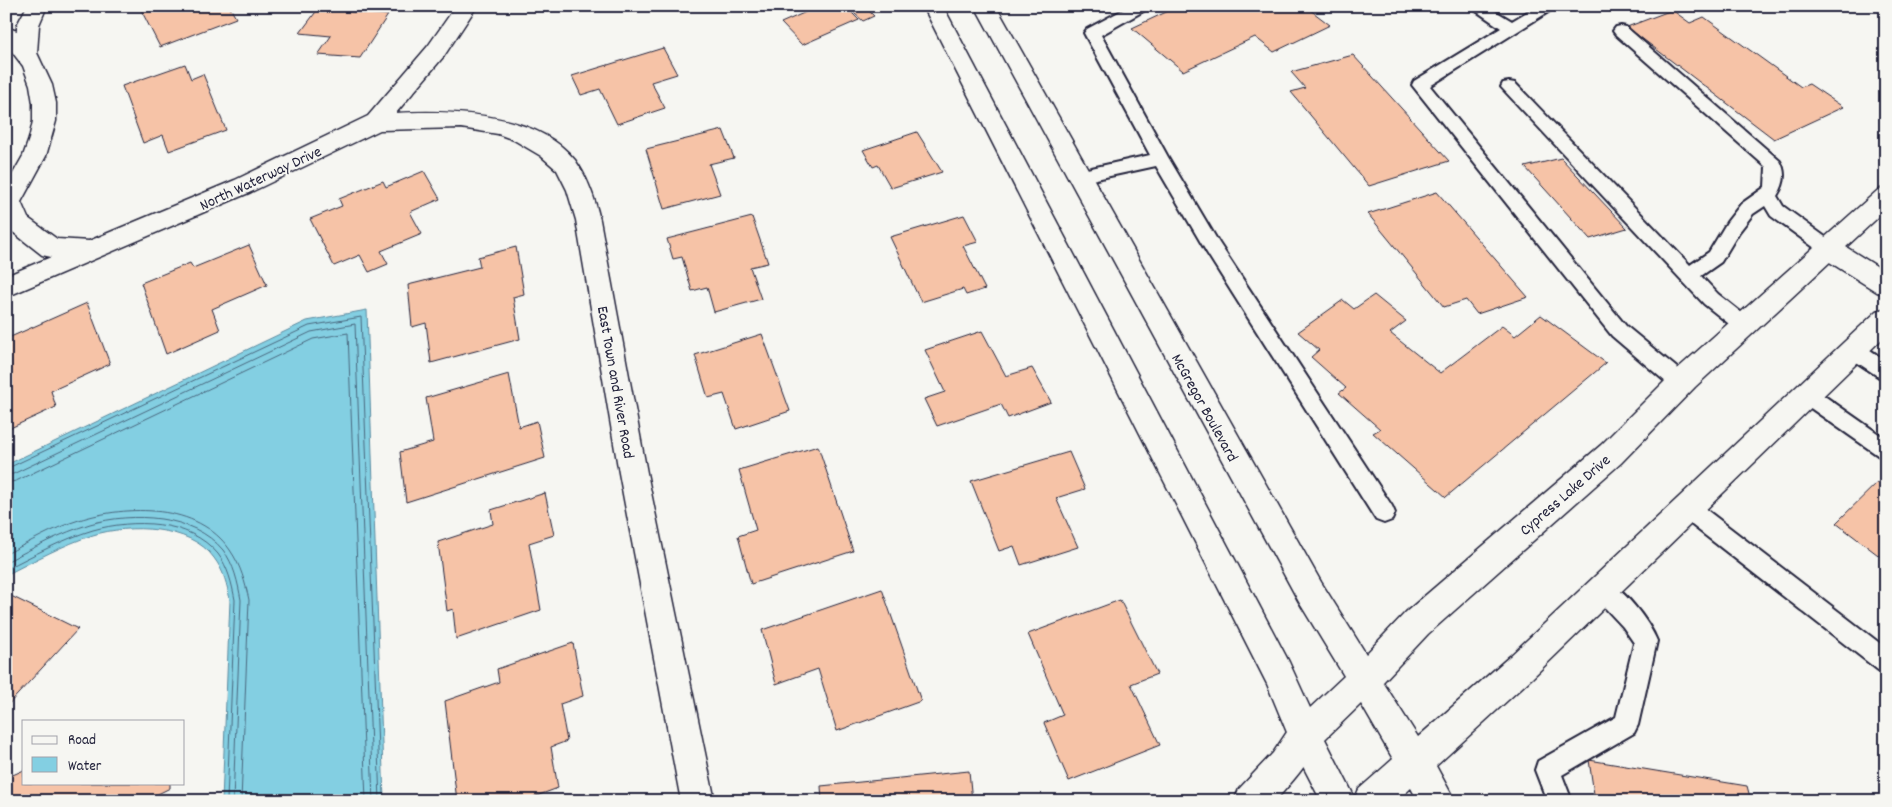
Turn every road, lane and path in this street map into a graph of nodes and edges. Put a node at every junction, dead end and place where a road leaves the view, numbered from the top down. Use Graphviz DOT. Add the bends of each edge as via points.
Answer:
graph roads {
  1 [pos="37,6"];
  2 [pos="467,6"];
  3 [pos="933,6"];
  4 [pos="985,6"];
  5 [pos="1142,6"];
  6 [pos="1476,6"];
  7 [pos="1548,6"];
  8 [pos="1512,28"];
  9 [pos="1621,31"];
  10 [pos="6,34"];
  11 [pos="26,52"];
  12 [pos="1509,87"];
  13 [pos="376,122"];
  14 [pos="1160,159"];
  15 [pos="1078,177"];
  16 [pos="1768,195"];
  17 [pos="1886,196"];
  18 [pos="8,204"];
  19 [pos="1829,249"];
  20 [pos="93,250"];
  21 [pos="1688,276"];
  22 [pos="1886,285"];
  23 [pos="6,287"];
  24 [pos="1886,318"];
  25 [pos="1745,326"];
  26 [pos="1853,349"];
  27 [pos="1886,371"];
  28 [pos="1681,383"];
  29 [pos="1806,394"];
  30 [pos="1886,450"];
  31 [pos="1687,508"];
  32 [pos="1384,513"];
  33 [pos="1602,589"];
  34 [pos="1886,662"];
  35 [pos="1363,680"];
  36 [pos="1305,735"];
  37 [pos="1414,761"];
  38 [pos="698,801"];
  39 [pos="1251,801"];
  40 [pos="1339,801"];
  41 [pos="1371,801"];
  42 [pos="1438,801"];
  43 [pos="1560,801"];
  1 -- 11 [label="main road" via="28,25"];
  2 -- 13 [label="main road, North Waterway Drive" via="436,51"];
  3 -- 36 [label="main road" via="1278,673"];
  4 -- 15 [label="main road, McGregor Boulevard"];
  5 -- 14 [label="lane" via="1092,33"];
  6 -- 8 [label="lane"];
  7 -- 8 [label="lane"];
  8 -- 28 [label="lane" via="1420,85 1619,331"];
  9 -- 16 [label="lane" via="1774,165 1776,178"];
  10 -- 11 [label="main road"];
  11 -- 18 [label="main road" via="40,79 45,118 38,148"];
  12 -- 21 [label="lane"];
  13 -- 20 [label="main road, North Waterway Drive" via="243,186"];
  13 -- 38 [label="main road, East Town and River Road" via="467,120 500,126 529,137 553,152 571,172 582,195"];
  14 -- 15 [label="lane"];
  14 -- 32 [label="lane" via="1213,248"];
  15 -- 35 [label="main road, McGregor Boulevard" via="1310,592"];
  16 -- 19 [label="lane" via="1777,211"];
  16 -- 21 [label="lane" via="1747,209 1715,257"];
  17 -- 19 [label="main road, Cypress Lake Drive"];
  18 -- 20 [label="main road" via="18,223 51,248"];
  19 -- 22 [label="main road"];
  19 -- 25 [label="main road, Cypress Lake Drive"];
  20 -- 23 [label="main road, North Waterway Drive"];
  21 -- 25 [label="lane"];
  24 -- 26 [label="main road"];
  25 -- 28 [label="main road, Cypress Lake Drive"];
  26 -- 27 [label="lane"];
  26 -- 29 [label="main road"];
  28 -- 35 [label="main road, Cypress Lake Drive" via="1610,454 1417,623"];
  29 -- 30 [label="lane"];
  29 -- 31 [label="main road"];
  31 -- 33 [label="main road"];
  31 -- 34 [label="lane"];
  33 -- 37 [label="main road" via="1521,667"];
  33 -- 43 [label="lane" via="1631,619 1646,641 1626,725 1547,770"];
  35 -- 36 [label="main road, Cypress Lake Drive"];
  35 -- 37 [label="main road, McGregor Boulevard"];
  36 -- 39 [label="main road, Cypress Lake Drive" via="1285,765"];
  36 -- 40 [label="main road"];
  37 -- 41 [label="main road"];
  37 -- 42 [label="main road, McGregor Boulevard"];
}
